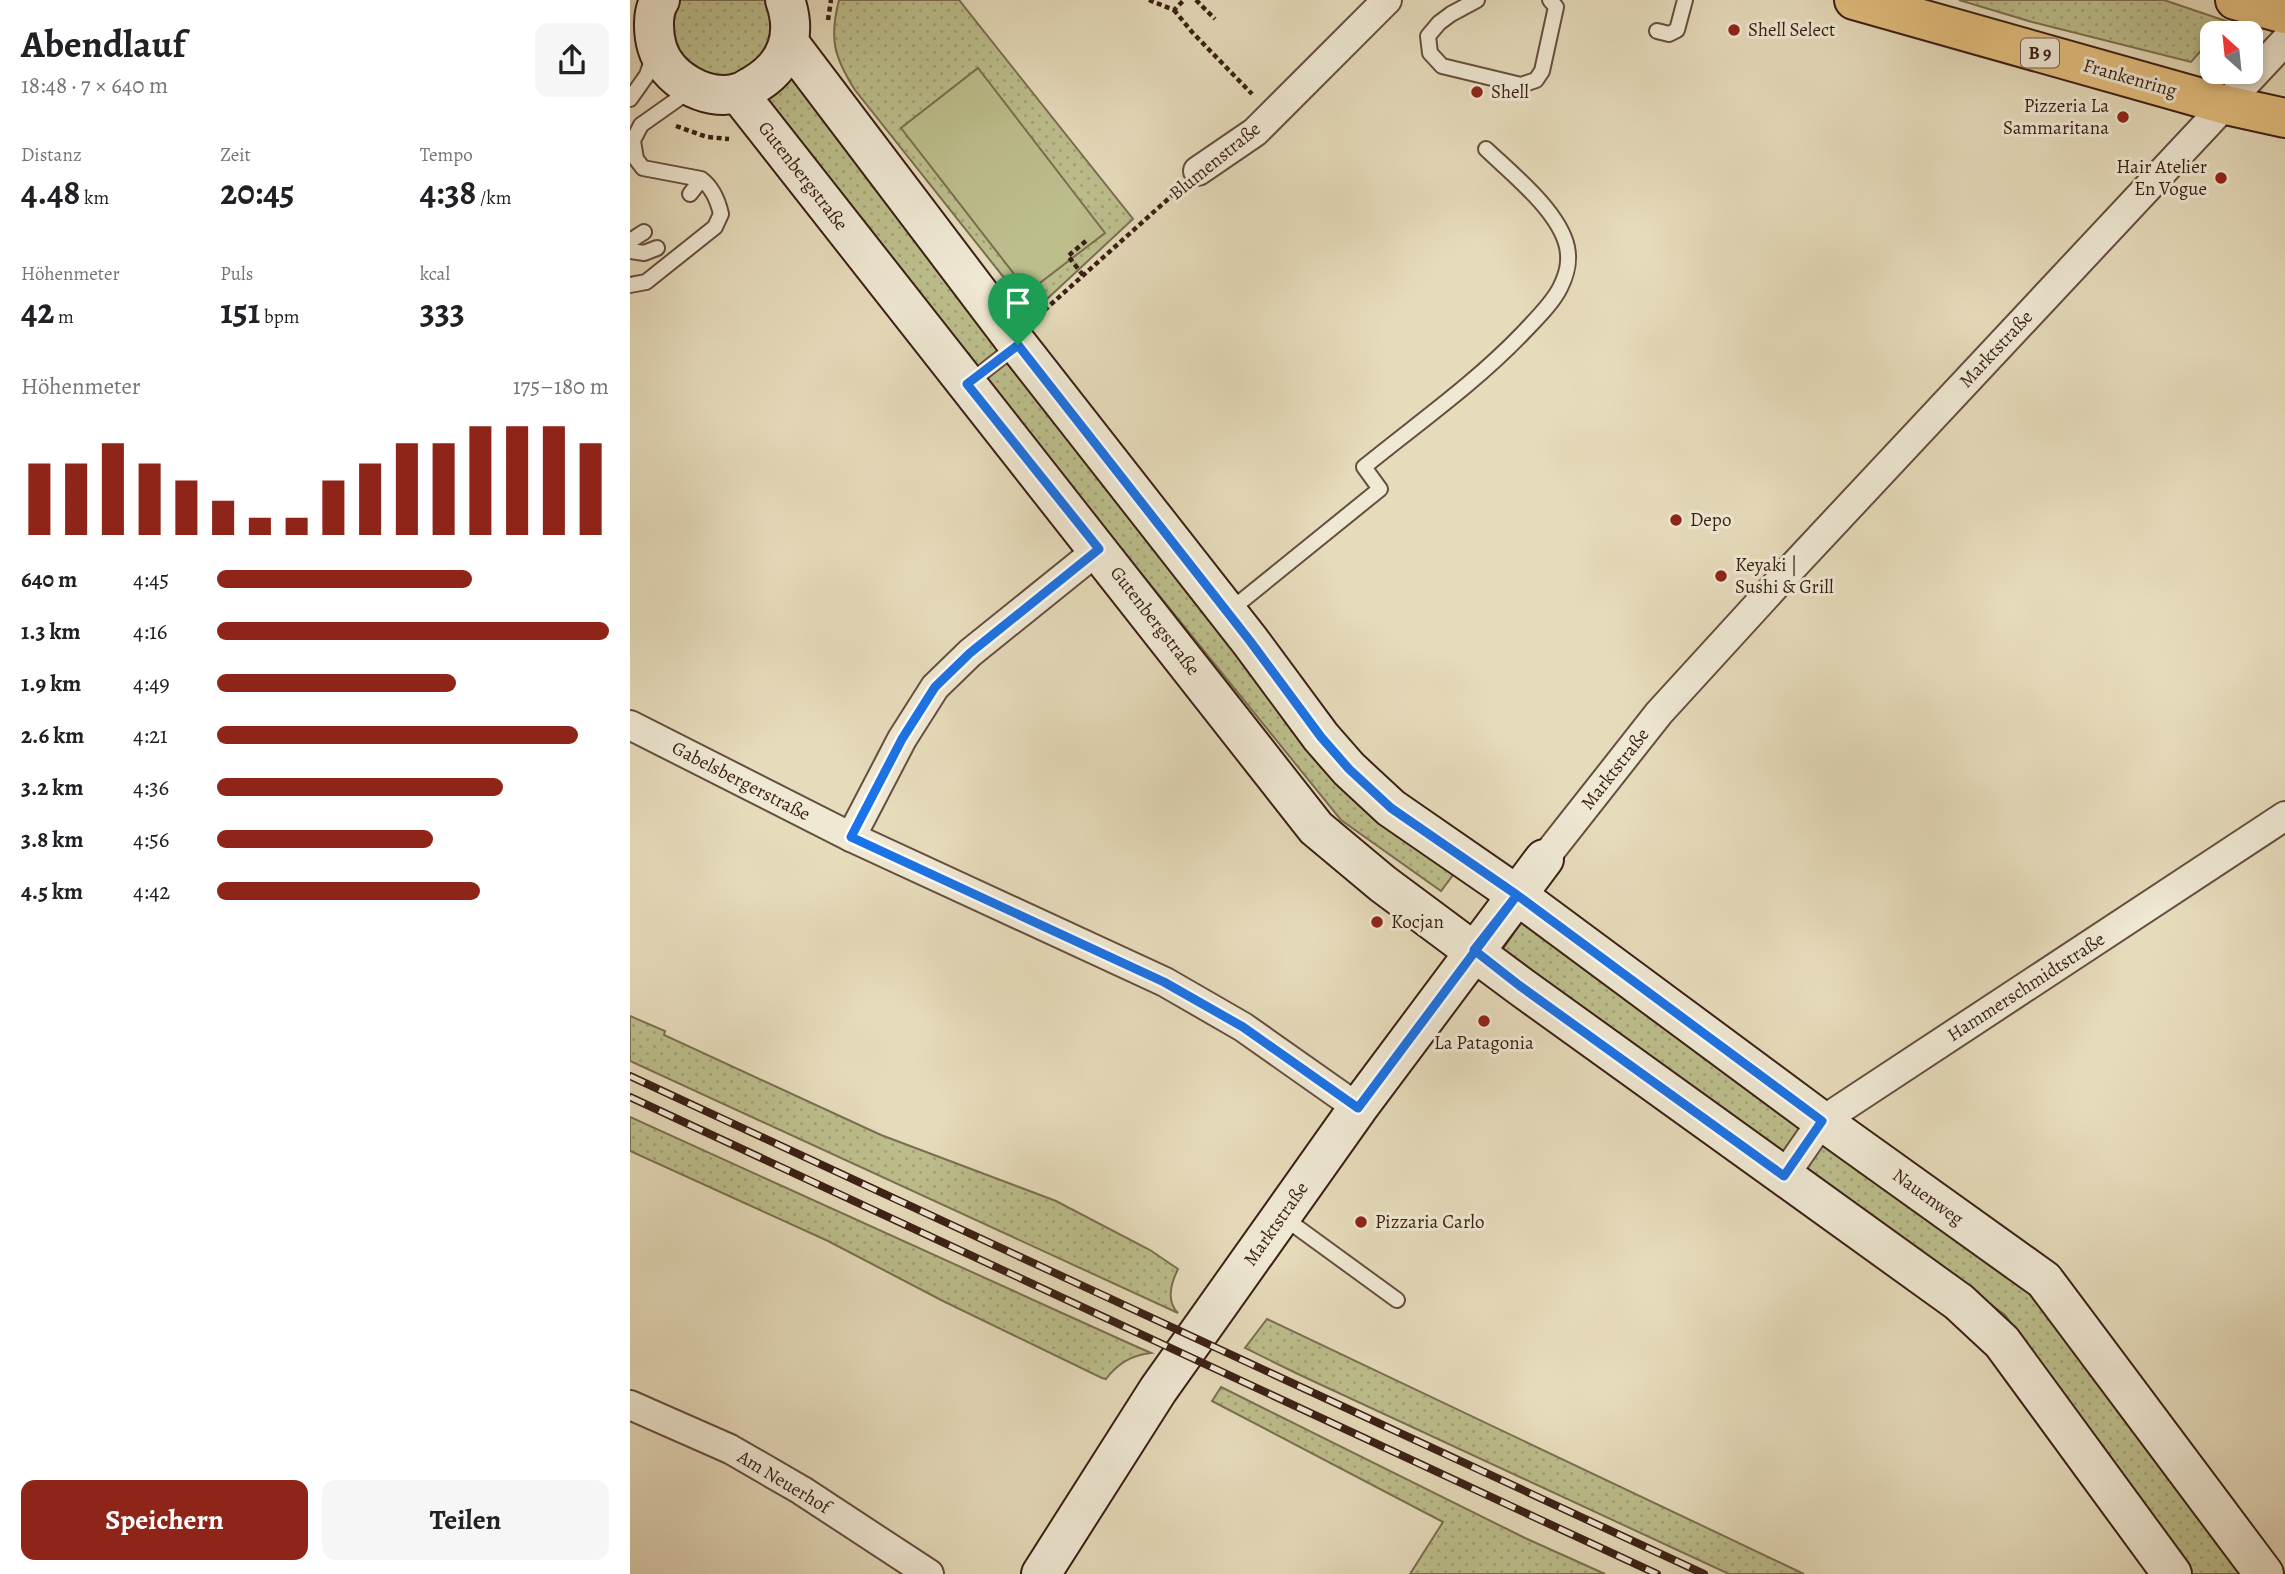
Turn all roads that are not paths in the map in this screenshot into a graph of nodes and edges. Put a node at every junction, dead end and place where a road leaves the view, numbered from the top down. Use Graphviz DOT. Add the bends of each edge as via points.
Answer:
graph roads {
  1 [pos="785,0"];
  2 [pos="1387,0"];
  3 [pos="1477,0"];
  4 [pos="1550,0"];
  5 [pos="1685,0"];
  6 [pos="1854,0"];
  7 [pos="2235,0"];
  8 [pos="656,11"];
  9 [pos="2285,14"];
  10 [pos="1657,31"];
  11 [pos="2285,41"];
  12 [pos="790,44"];
  13 [pos="723,92"];
  14 [pos="630,99"];
  15 [pos="2226,104"];
  16 [pos="2285,118"];
  17 [pos="631,143"];
  18 [pos="1486,149"];
  19 [pos="1198,171"];
  20 [pos="694,179"];
  21 [pos="690,194"];
  22 [pos="715,199"];
  23 [pos="704,211"];
  24 [pos="644,232"];
  25 [pos="630,241"];
  26 [pos="657,248"];
  27 [pos="630,251"];
  28 [pos="630,285"];
  29 [pos="1018,345"];
  30 [pos="967,384"];
  31 [pos="1099,549"];
  32 [pos="1227,613"];
  33 [pos="630,725"];
  34 [pos="2285,816"];
  35 [pos="851,837"];
  36 [pos="1544,859"];
  37 [pos="1517,895"];
  38 [pos="1474,950"];
  39 [pos="1358,1108"];
  40 [pos="1822,1121"];
  41 [pos="1784,1176"];
  42 [pos="1282,1216"];
  43 [pos="1397,1300"];
  44 [pos="630,1405"];
  45 [pos="929,1574"];
  46 [pos="1041,1574"];
  47 [pos="2172,1574"];
  48 [pos="2264,1574"];
  1 -- 12 [label="street"];
  2 -- 19 [label="street, Blumenstraße" via="1255,132"];
  3 -- 4 [label="lane" via="1439,23 1429,36 1430,53 1442,65 1521,85 1536,80 1542,71 1556,7"];
  5 -- 10 [label="lane" via="1677,30 1669,34"];
  6 -- 15 [label="main road, Frankenring / B 9"];
  7 -- 9 [label="main road"];
  8 -- 13 [label="street" via="660,56 672,73 688,87"];
  8 -- 14 [label="lane" via="653,59"];
  11 -- 15 [label="street, Marktstraße"];
  12 -- 13 [label="street" via="768,77"];
  12 -- 29 [label="street"];
  13 -- 17 [label="lane" via="682,96 641,125"];
  13 -- 30 [label="street, Gutenbergstraße"];
  15 -- 16 [label="main road, Frankenring / B 9"];
  15 -- 36 [label="street, Marktstraße" via="1659,713"];
  17 -- 20 [label="lane" via="643,168"];
  18 -- 32 [label="lane" via="1532,194 1566,244 1568,267 1559,290 1490,366 1364,467 1380,489"];
  20 -- 21 [label="lane"];
  20 -- 22 [label="lane" via="706,183"];
  22 -- 23 [label="lane"];
  22 -- 28 [label="lane" via="721,214 715,227 646,282"];
  24 -- 25 [label="lane"];
  26 -- 27 [label="lane" via="644,253"];
  29 -- 30 [label="lane"];
  29 -- 32 [label="street"];
  30 -- 31 [label="street, Gutenbergstraße"];
  31 -- 35 [label="street" via="935,687"];
  31 -- 38 [label="street, Gutenbergstraße" via="1316,828 1382,884"];
  32 -- 37 [label="street" via="1349,769 1391,808"];
  33 -- 35 [label="street, Gabelsbergerstraße"];
  34 -- 40 [label="street, Hammerschmidtstraße"];
  35 -- 39 [label="street, Gabelsbergerstraße" via="1164,982 1243,1027"];
  36 -- 37 [label="street, Marktstraße"];
  37 -- 38 [label="street, Marktstraße"];
  37 -- 40 [label="street, Nauenweg"];
  38 -- 39 [label="street, Marktstraße"];
  38 -- 41 [label="street"];
  39 -- 42 [label="street, Marktstraße"];
  40 -- 41 [label="street, Hammerschmidtstraße"];
  40 -- 48 [label="street, Nauenweg" via="2044,1280"];
  41 -- 47 [label="street" via="1959,1302 2002,1342"];
  42 -- 43 [label="lane"];
  42 -- 46 [label="street, Marktstraße" via="1158,1390"];
  44 -- 45 [label="street, Am Neuerhof" via="730,1449"];
}
